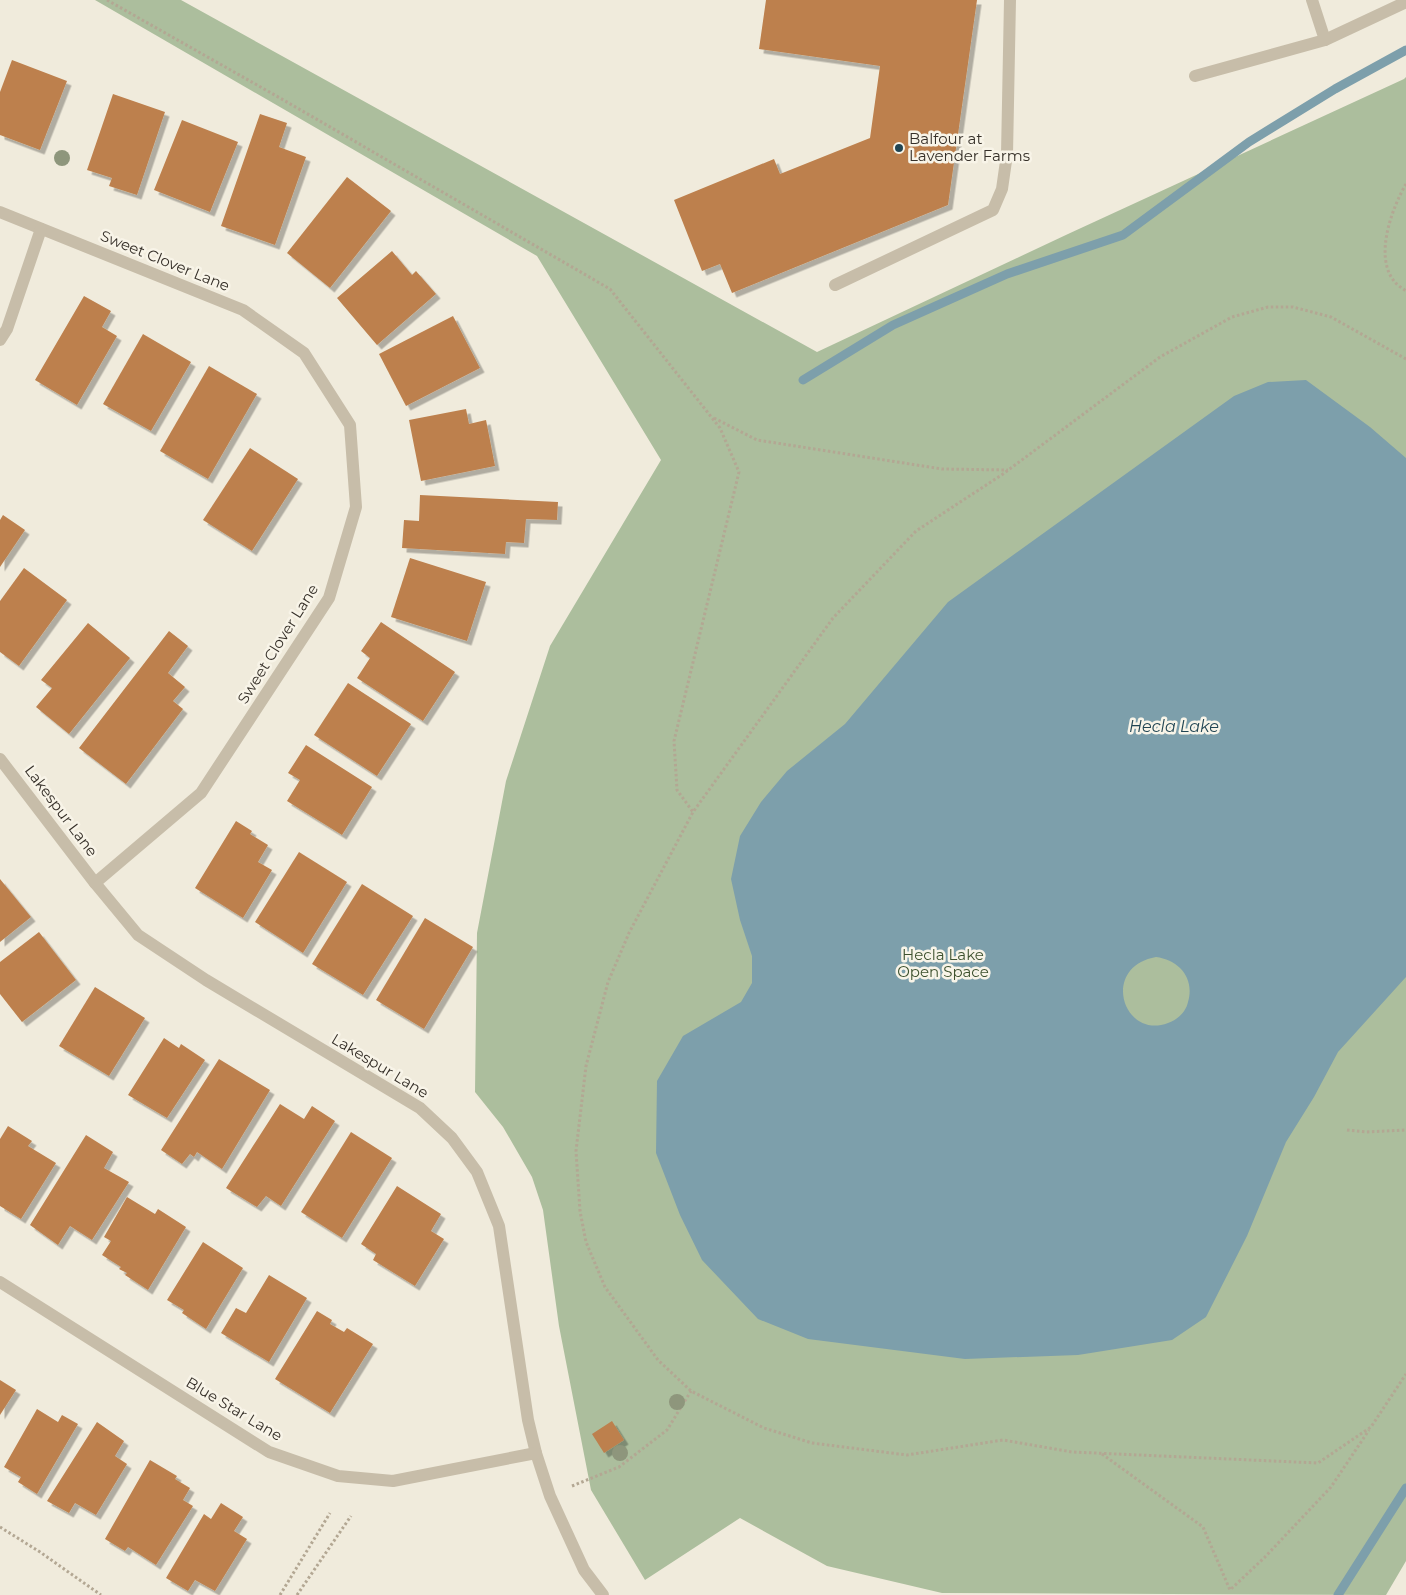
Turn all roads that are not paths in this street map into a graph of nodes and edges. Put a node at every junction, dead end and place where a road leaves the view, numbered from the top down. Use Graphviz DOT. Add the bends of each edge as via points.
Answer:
graph roads {
  1 [pos="1010,0"];
  2 [pos="1312,0"];
  3 [pos="1406,2"];
  4 [pos="1325,40"];
  5 [pos="1195,76"];
  6 [pos="0,212"];
  7 [pos="41,228"];
  8 [pos="835,285"];
  9 [pos="0,340"];
  10 [pos="0,759"];
  11 [pos="95,883"];
  12 [pos="0,1282"];
  13 [pos="536,1453"];
  14 [pos="602,1595"];
  1 -- 8 [label="street" via="1007,154 1002,189 993,210"];
  2 -- 4 [label="street"];
  3 -- 4 [label="street"];
  4 -- 5 [label="street"];
  6 -- 7 [label="street, Sweet Clover Lane"];
  7 -- 9 [label="street" via="7,329"];
  7 -- 11 [label="street, Sweet Clover Lane" via="243,310 304,353 350,425 356,508 329,598 201,793"];
  10 -- 11 [label="street, Lakespur Lane"];
  11 -- 13 [label="street, Lakespur Lane" via="138,935 206,980 420,1108 452,1138 477,1172 499,1226 528,1420"];
  12 -- 13 [label="street, Blue Star Lane" via="269,1452 338,1476 393,1481"];
  13 -- 14 [label="street, Lakespur Lane" via="550,1496 584,1570"];
}
